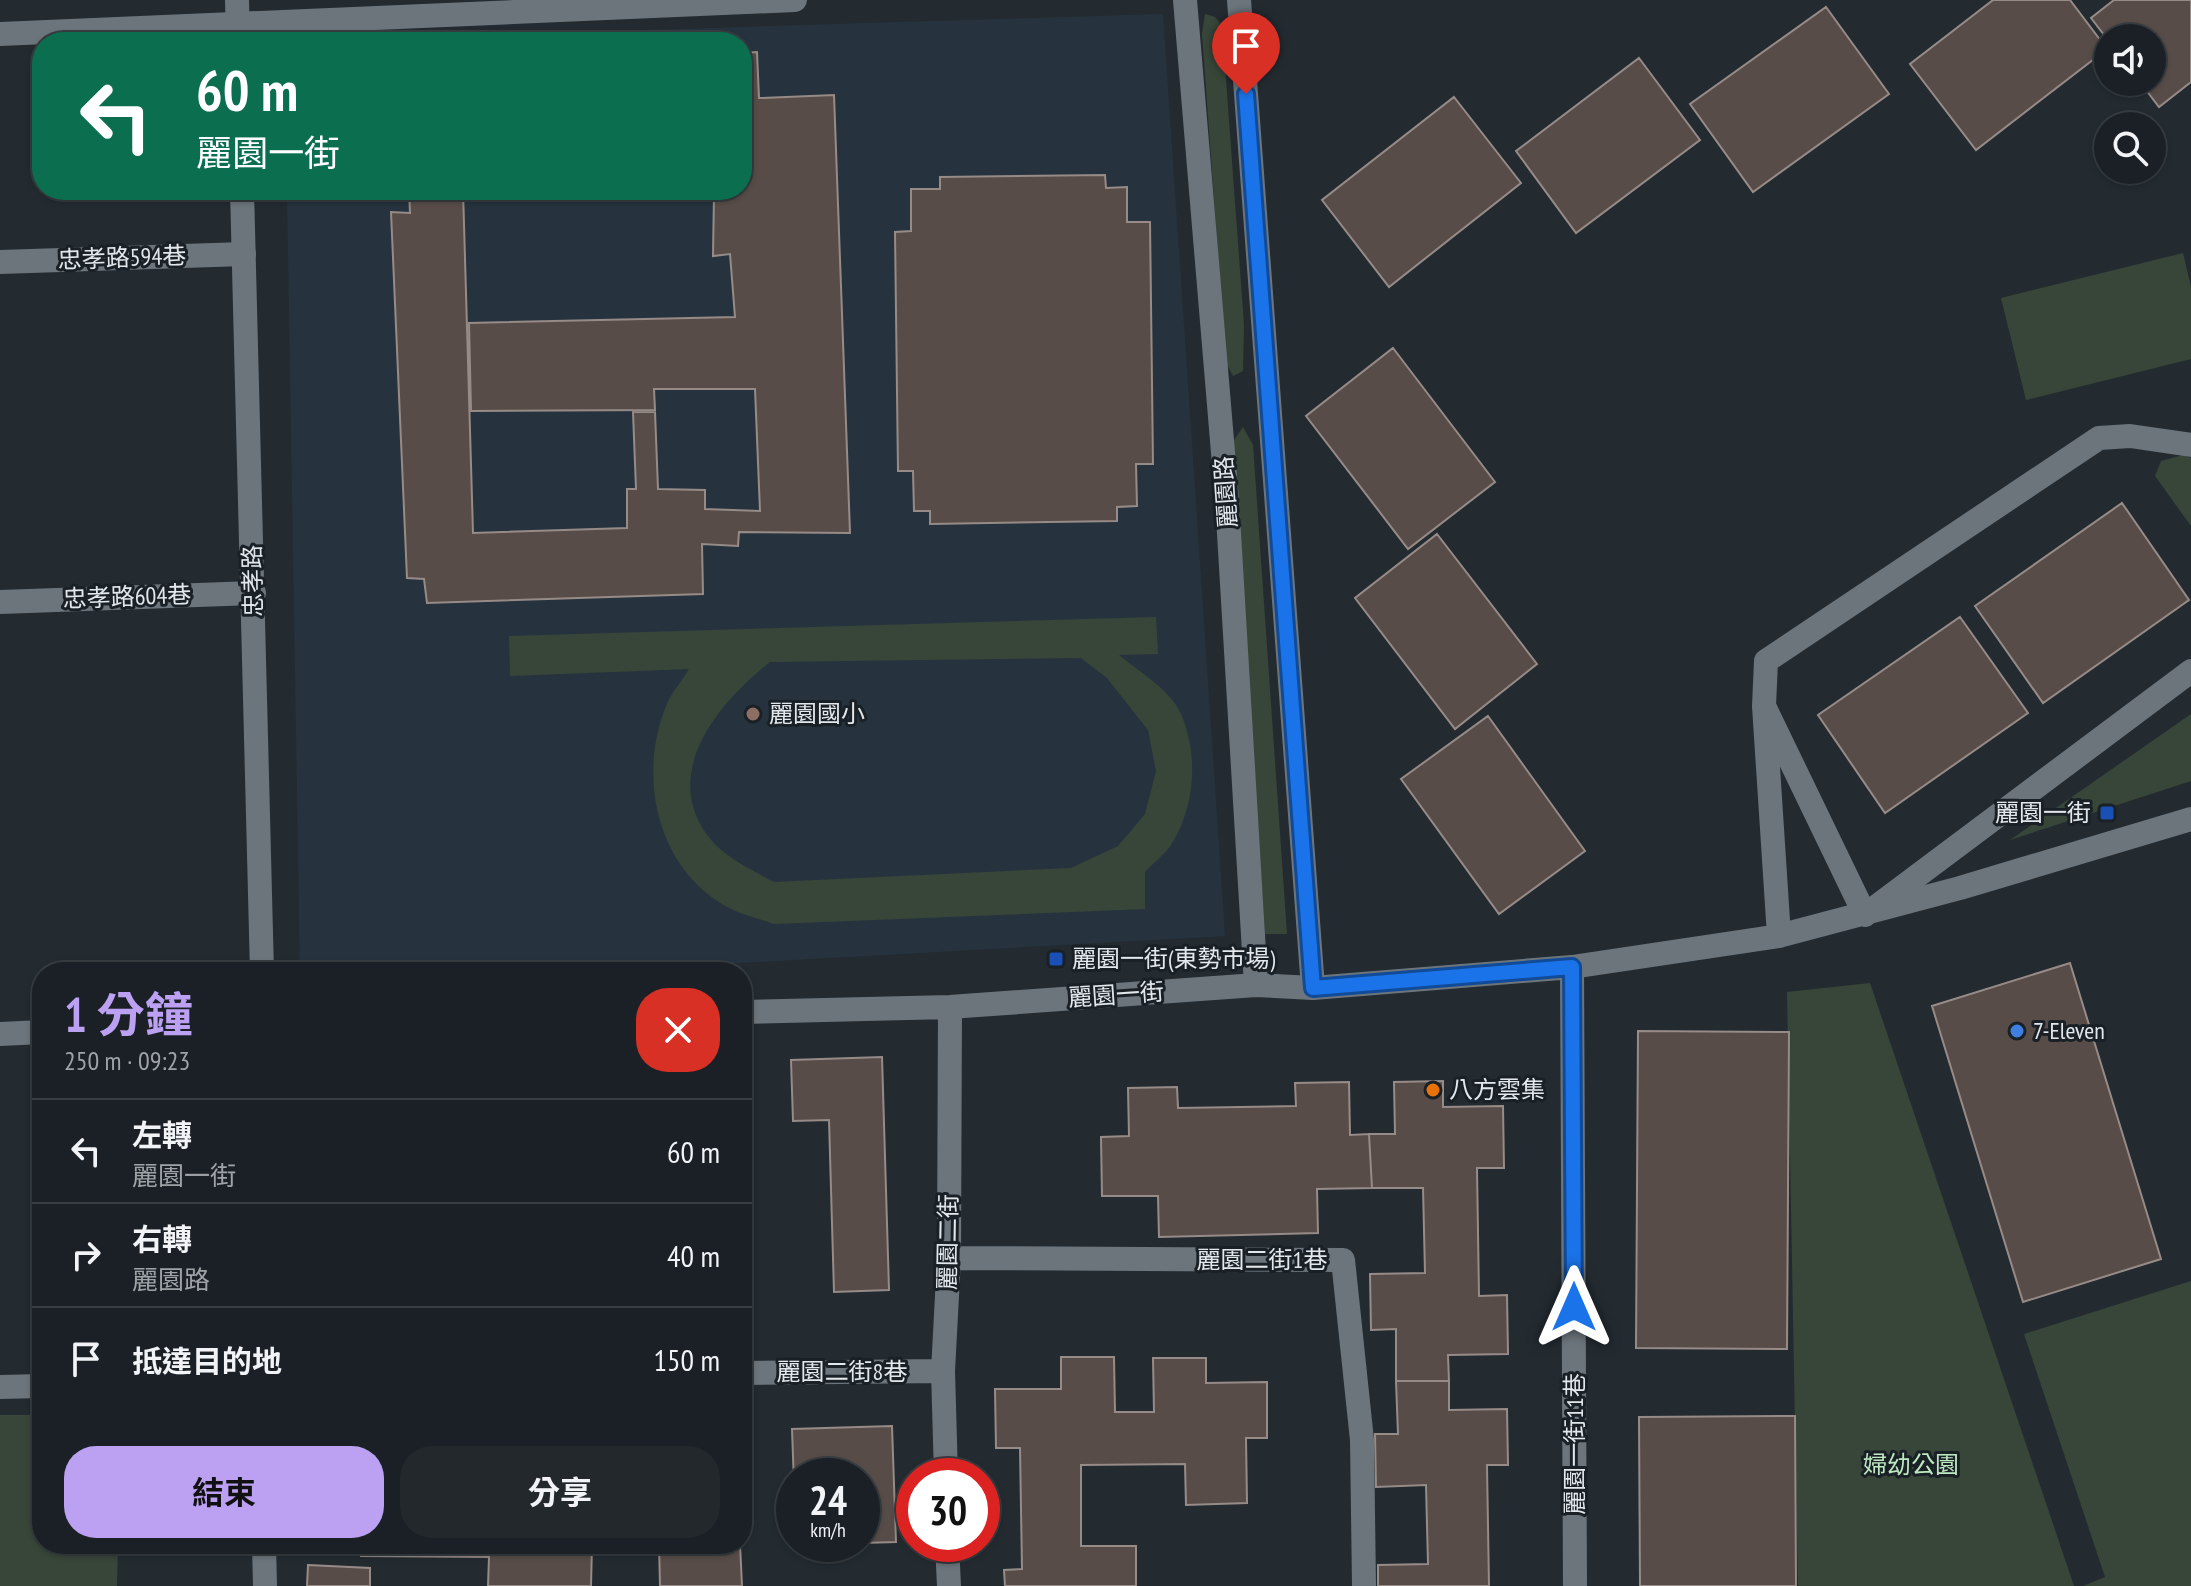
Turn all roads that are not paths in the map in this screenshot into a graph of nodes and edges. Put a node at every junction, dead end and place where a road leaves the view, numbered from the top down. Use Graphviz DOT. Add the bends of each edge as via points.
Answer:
graph roads {
  1 [pos="237,0"];
  2 [pos="795,0"];
  3 [pos="1185,0"];
  4 [pos="1239,0"];
  5 [pos="238,32"];
  6 [pos="271,32"];
  7 [pos="0,34"];
  8 [pos="32,34"];
  9 [pos="242,200"];
  10 [pos="244,254"];
  11 [pos="0,262"];
  12 [pos="2191,445"];
  13 [pos="254,593"];
  14 [pos="0,602"];
  15 [pos="2191,671"];
  16 [pos="1764,706"];
  17 [pos="2191,819"];
  18 [pos="1865,915"];
  19 [pos="1779,936"];
  20 [pos="262,962"];
  21 [pos="1572,967"];
  22 [pos="1256,985"];
  23 [pos="1313,988"];
  24 [pos="950,1007"];
  25 [pos="752,1012"];
  26 [pos="32,1032"];
  27 [pos="0,1034"];
  28 [pos="949,1258"];
  29 [pos="943,1371"];
  30 [pos="752,1373"];
  31 [pos="32,1386"];
  32 [pos="0,1387"];
  33 [pos="945,1458"];
  34 [pos="264,1554"];
  35 [pos="948,1562"];
  36 [pos="265,1586"];
  37 [pos="949,1586"];
  38 [pos="1364,1586"];
  39 [pos="1575,1586"];
  1 -- 5 [label="street"];
  2 -- 6 [label="street"];
  3 -- 22 [label="street, 麗園路" via="1227,500"];
  4 -- 23 [label="street, 麗園路"];
  7 -- 8 [label="street"];
  9 -- 10 [label="street, 忠孝路"];
  10 -- 11 [label="street, 忠孝路594巷"];
  10 -- 13 [label="street, 忠孝路"];
  12 -- 16 [label="street" via="2130,436 2099,438 1766,661"];
  13 -- 14 [label="street, 忠孝路604巷"];
  13 -- 20 [label="street, 忠孝路"];
  15 -- 18 [label="street"];
  16 -- 18 [label="street"];
  16 -- 19 [label="street"];
  17 -- 18 [label="street, 麗園一街"];
  18 -- 19 [label="street, 麗園一街"];
  19 -- 21 [label="street, 麗園一街"];
  21 -- 23 [label="street, 麗園一街"];
  21 -- 39 [label="street, 麗園一街11巷"];
  22 -- 23 [label="street, 麗園一街"];
  22 -- 24 [label="street, 麗園一街"];
  24 -- 25 [label="street, 麗園一街"];
  24 -- 28 [label="street, 麗園二街"];
  26 -- 27 [label="street"];
  28 -- 29 [label="street, 麗園二街"];
  28 -- 38 [label="street, 麗園二街1巷" via="1343,1260 1362,1440"];
  29 -- 30 [label="street, 麗園二街8巷"];
  29 -- 33 [label="street, 麗園二街"];
  31 -- 32 [label="street"];
  34 -- 36 [label="street"];
  35 -- 37 [label="street"];
}
